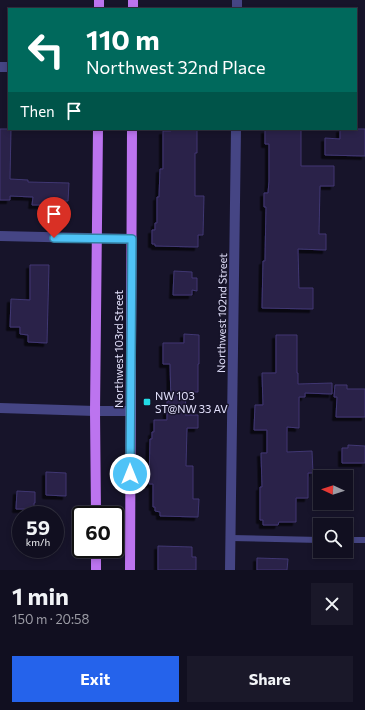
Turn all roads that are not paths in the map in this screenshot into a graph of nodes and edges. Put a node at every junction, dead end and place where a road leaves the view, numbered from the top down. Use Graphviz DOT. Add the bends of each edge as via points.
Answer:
graph roads {
  1 [pos="98,130"];
  2 [pos="132,130"];
  3 [pos="236,130"];
  4 [pos="0,236"];
  5 [pos="98,239"];
  6 [pos="132,239"];
  7 [pos="0,408"];
  8 [pos="130,411"];
  9 [pos="95,412"];
  10 [pos="96,506"];
  11 [pos="231,538"];
  12 [pos="313,540"];
  13 [pos="353,540"];
  14 [pos="365,540"];
  15 [pos="96,558"];
  16 [pos="96,570"];
  17 [pos="130,570"];
  18 [pos="230,570"];
  1 -- 5 [label="main road, Northwest 103rd Street"];
  2 -- 6 [label="main road, Northwest 103rd Street"];
  3 -- 11 [label="street, Northwest 102nd Street"];
  4 -- 5 [label="street"];
  5 -- 6 [label="street"];
  5 -- 9 [label="main road, Northwest 103rd Street"];
  6 -- 8 [label="main road, Northwest 103rd Street"];
  7 -- 9 [label="street"];
  8 -- 9 [label="street"];
  8 -- 17 [label="main road, Northwest 103rd Street"];
  9 -- 10 [label="main road, Northwest 103rd Street"];
  11 -- 12 [label="lane"];
  11 -- 18 [label="street, Northwest 102nd Street"];
  13 -- 14 [label="lane"];
  15 -- 16 [label="main road"];
}
